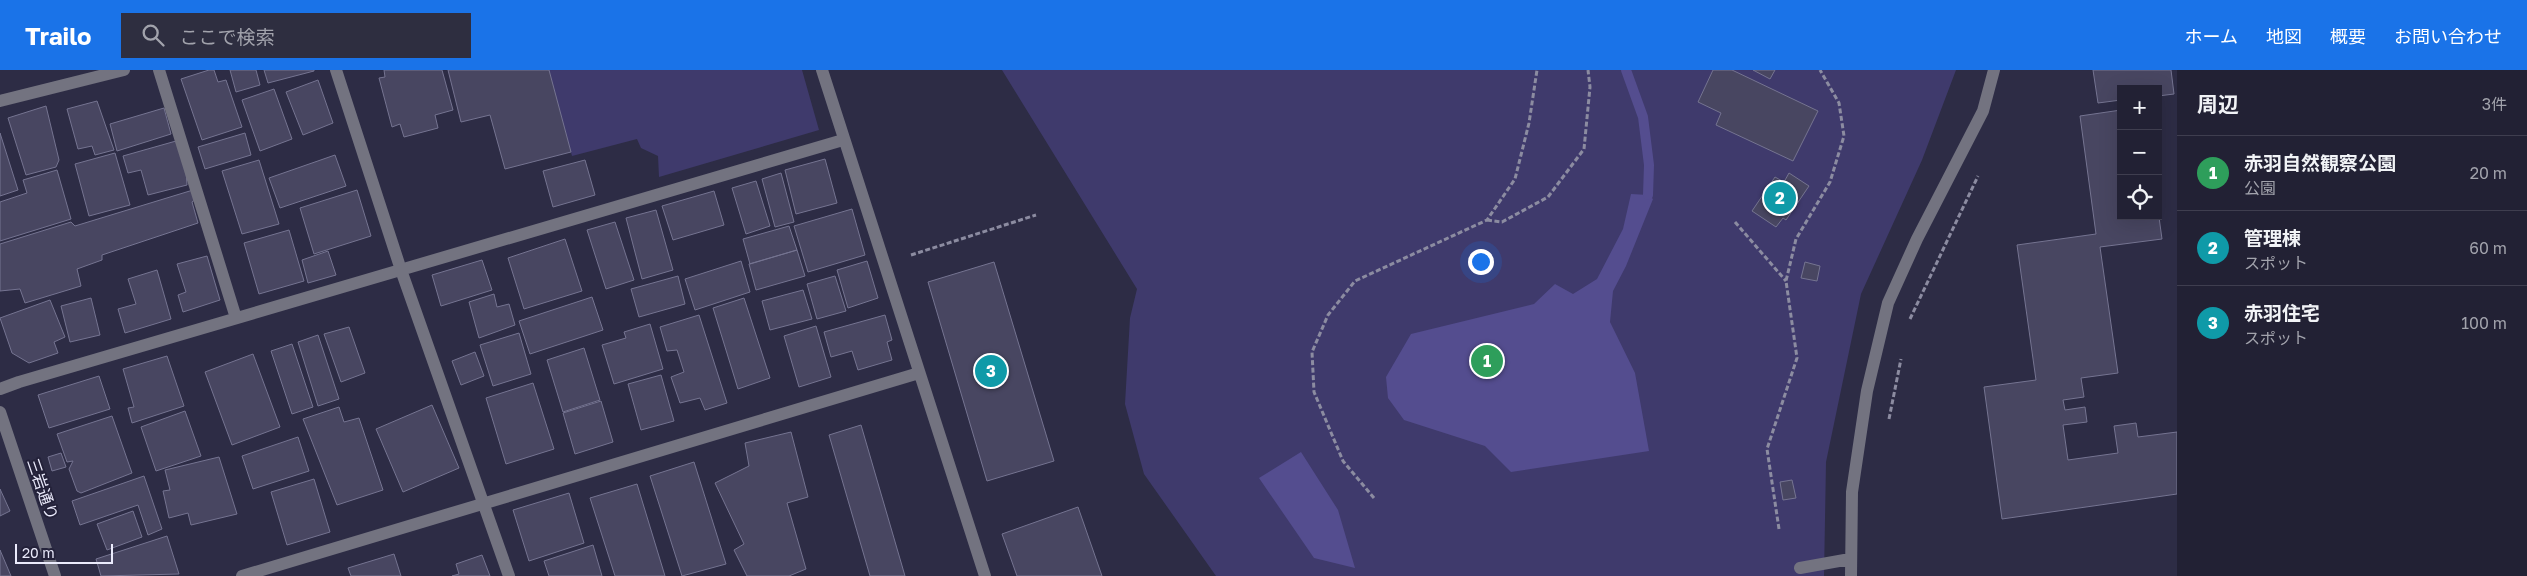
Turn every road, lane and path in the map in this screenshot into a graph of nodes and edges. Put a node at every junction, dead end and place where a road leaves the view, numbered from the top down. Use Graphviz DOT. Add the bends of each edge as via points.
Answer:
graph roads {
  1 [pos="124,70"];
  2 [pos="158,70"];
  3 [pos="336,70"];
  4 [pos="822,70"];
  5 [pos="1537,70"];
  6 [pos="1588,70"];
  7 [pos="1820,70"];
  8 [pos="1994,70"];
  9 [pos="0,100"];
  10 [pos="843,140"];
  11 [pos="1980,172"];
  12 [pos="1036,215"];
  13 [pos="1488,220"];
  14 [pos="1735,222"];
  15 [pos="911,255"];
  16 [pos="400,270"];
  17 [pos="1786,281"];
  18 [pos="236,318"];
  19 [pos="1909,322"];
  20 [pos="1903,350"];
  21 [pos="919,373"];
  22 [pos="0,389"];
  23 [pos="0,412"];
  24 [pos="1887,428"];
  25 [pos="1374,498"];
  26 [pos="484,504"];
  27 [pos="1779,529"];
  28 [pos="1850,559"];
  29 [pos="1800,568"];
  30 [pos="56,576"];
  31 [pos="242,576"];
  32 [pos="508,576"];
  33 [pos="985,576"];
  34 [pos="1851,576"];
  1 -- 9 [label="street"];
  2 -- 18 [label="street"];
  3 -- 16 [label="street"];
  4 -- 10 [label="street"];
  5 -- 13 [label="path" via="1529,123 1515,179"];
  6 -- 13 [label="path" via="1590,87 1584,149 1548,197 1502,222"];
  7 -- 17 [label="path" via="1839,103 1844,136 1830,182 1796,239"];
  8 -- 28 [label="street" via="1983,112 1917,239 1888,303 1867,391 1852,492"];
  10 -- 16 [label="street"];
  10 -- 21 [label="street"];
  11 -- 19 [label="path"];
  12 -- 15 [label="path"];
  13 -- 25 [label="path" via="1355,280 1328,315 1312,352 1314,392 1343,461"];
  14 -- 17 [label="path"];
  16 -- 18 [label="street"];
  16 -- 26 [label="street"];
  17 -- 27 [label="path" via="1797,358 1767,449"];
  18 -- 22 [label="street"];
  20 -- 24 [label="path"];
  21 -- 26 [label="street"];
  21 -- 33 [label="street"];
  23 -- 30 [label="street, 三岩通り"];
  26 -- 31 [label="street"];
  26 -- 32 [label="street"];
  28 -- 29 [label="street"];
  28 -- 34 [label="street"];
}
